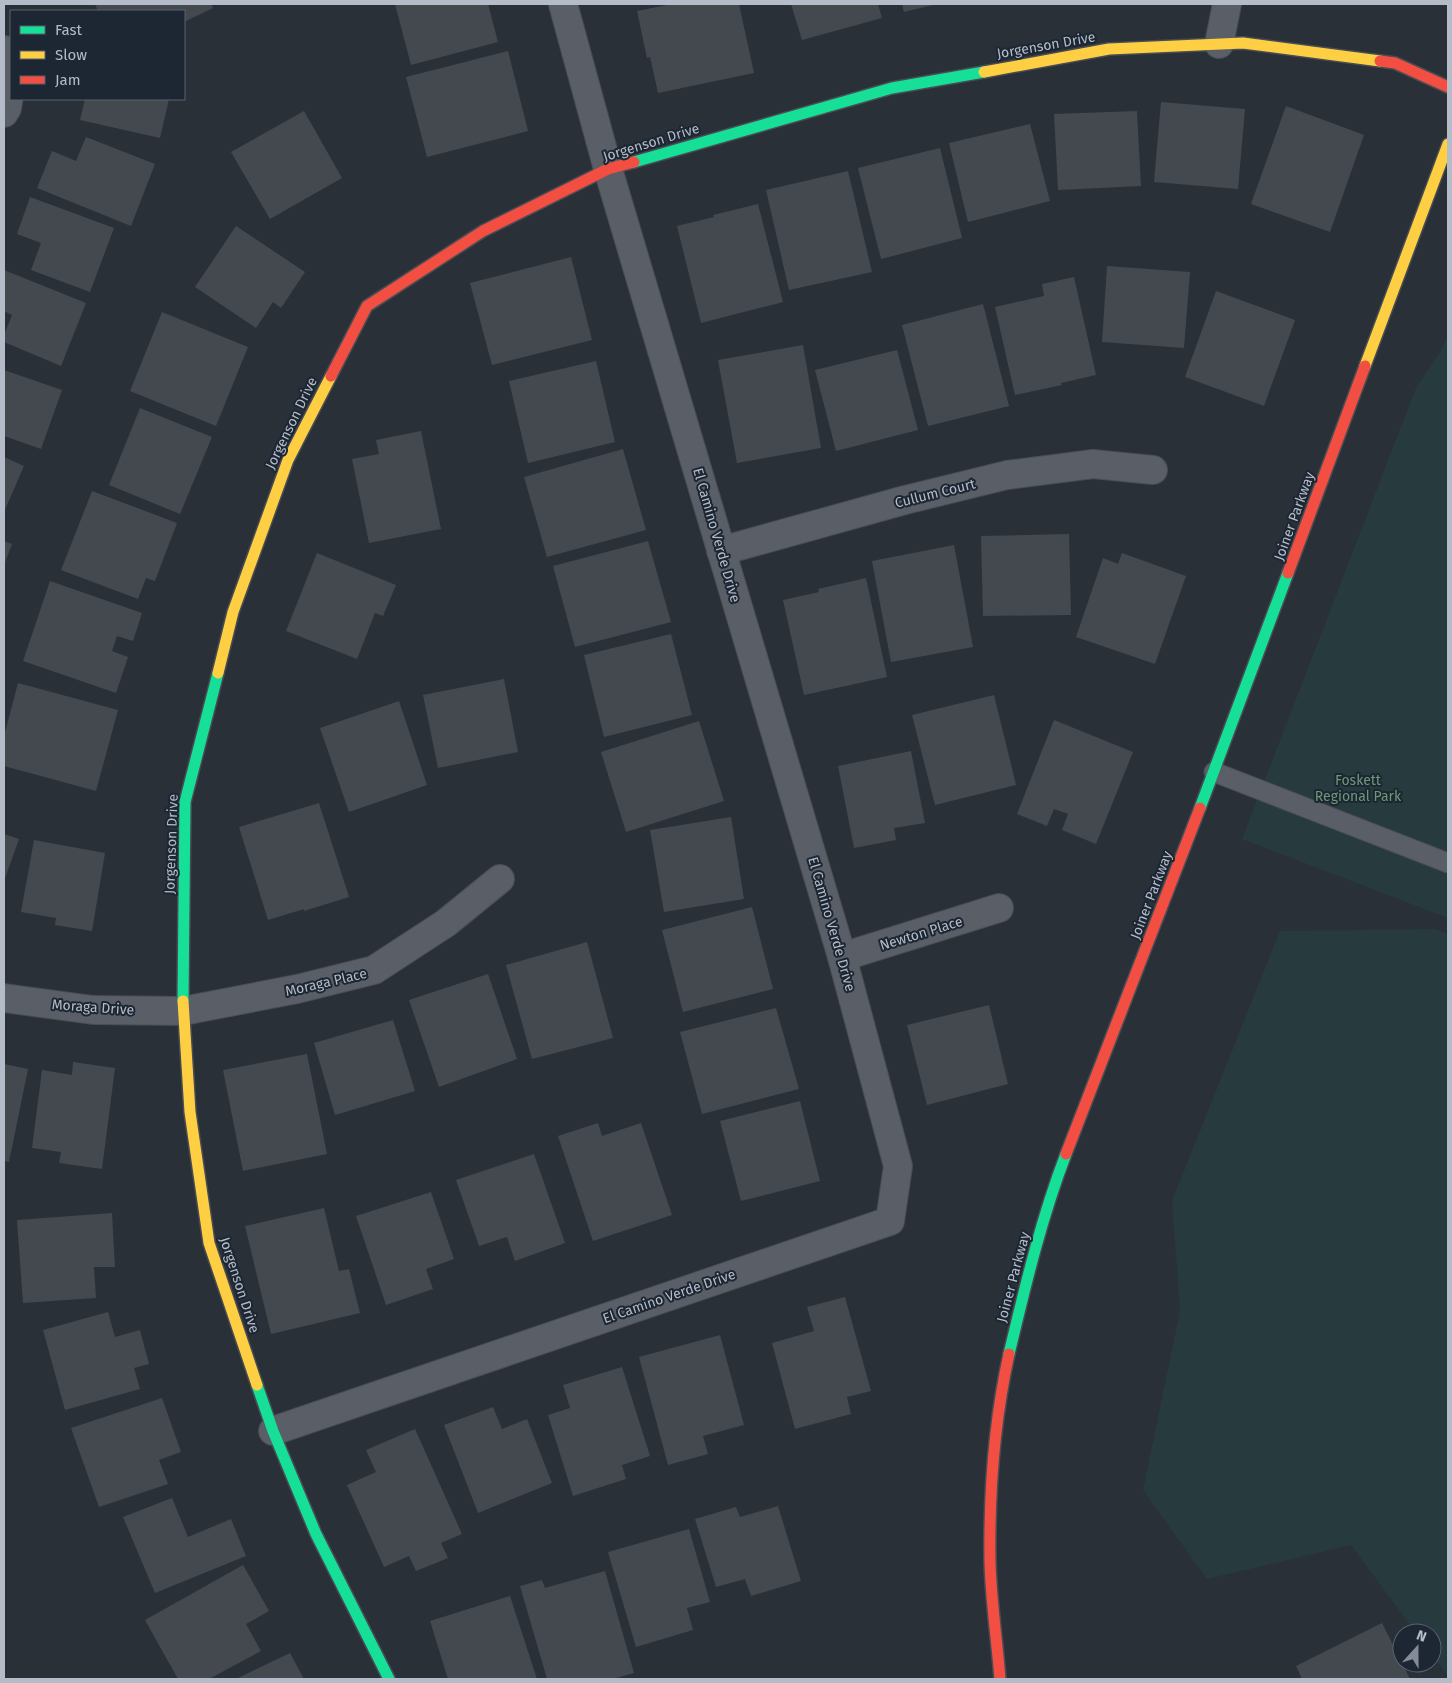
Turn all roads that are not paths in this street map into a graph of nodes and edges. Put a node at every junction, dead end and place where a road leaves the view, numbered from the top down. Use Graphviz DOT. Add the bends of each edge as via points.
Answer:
graph roads {
  1 [pos="563,4"];
  2 [pos="1227,4"];
  3 [pos="1219,44"];
  4 [pos="4,50"];
  5 [pos="10,61"];
  6 [pos="10,88"];
  7 [pos="1448,88"];
  8 [pos="4,113"];
  9 [pos="1448,144"];
  10 [pos="608,169"];
  11 [pos="1153,470"];
  12 [pos="721,551"];
  13 [pos="1214,772"];
  14 [pos="1448,863"];
  15 [pos="500,879"];
  16 [pos="999,908"];
  17 [pos="842,957"];
  18 [pos="4,998"];
  19 [pos="183,1011"];
  20 [pos="273,1432"];
  21 [pos="389,1679"];
  22 [pos="1000,1679"];
  1 -- 10 [label="street, El Camino Verde Drive"];
  2 -- 3 [label="street"];
  3 -- 7 [label="street, Jorgenson Drive" via="1243,43 1395,63"];
  3 -- 10 [label="street, Jorgenson Drive" via="1109,49 892,88"];
  4 -- 5 [label="street"];
  6 -- 8 [label="street"];
  9 -- 13 [label="street, Joiner Parkway"];
  10 -- 12 [label="street, El Camino Verde Drive"];
  10 -- 19 [label="street, Jorgenson Drive" via="483,231 367,306 288,460 233,612 185,802"];
  11 -- 12 [label="street, Cullum Court" via="1093,464 1007,475"];
  12 -- 17 [label="street, El Camino Verde Drive"];
  13 -- 14 [label="lane"];
  13 -- 22 [label="street, Joiner Parkway" via="1052,1192 1024,1292 1003,1382 991,1480 990,1563"];
  15 -- 19 [label="street, Moraga Place" via="446,923 374,970 297,990"];
  16 -- 17 [label="street, Newton Place"];
  17 -- 20 [label="street, El Camino Verde Drive" via="898,1166 890,1221"];
  18 -- 19 [label="street, Moraga Drive" via="93,1010"];
  19 -- 20 [label="street, Jorgenson Drive" via="190,1112 210,1243"];
  20 -- 21 [label="street, Jorgenson Drive" via="316,1534"];
}
